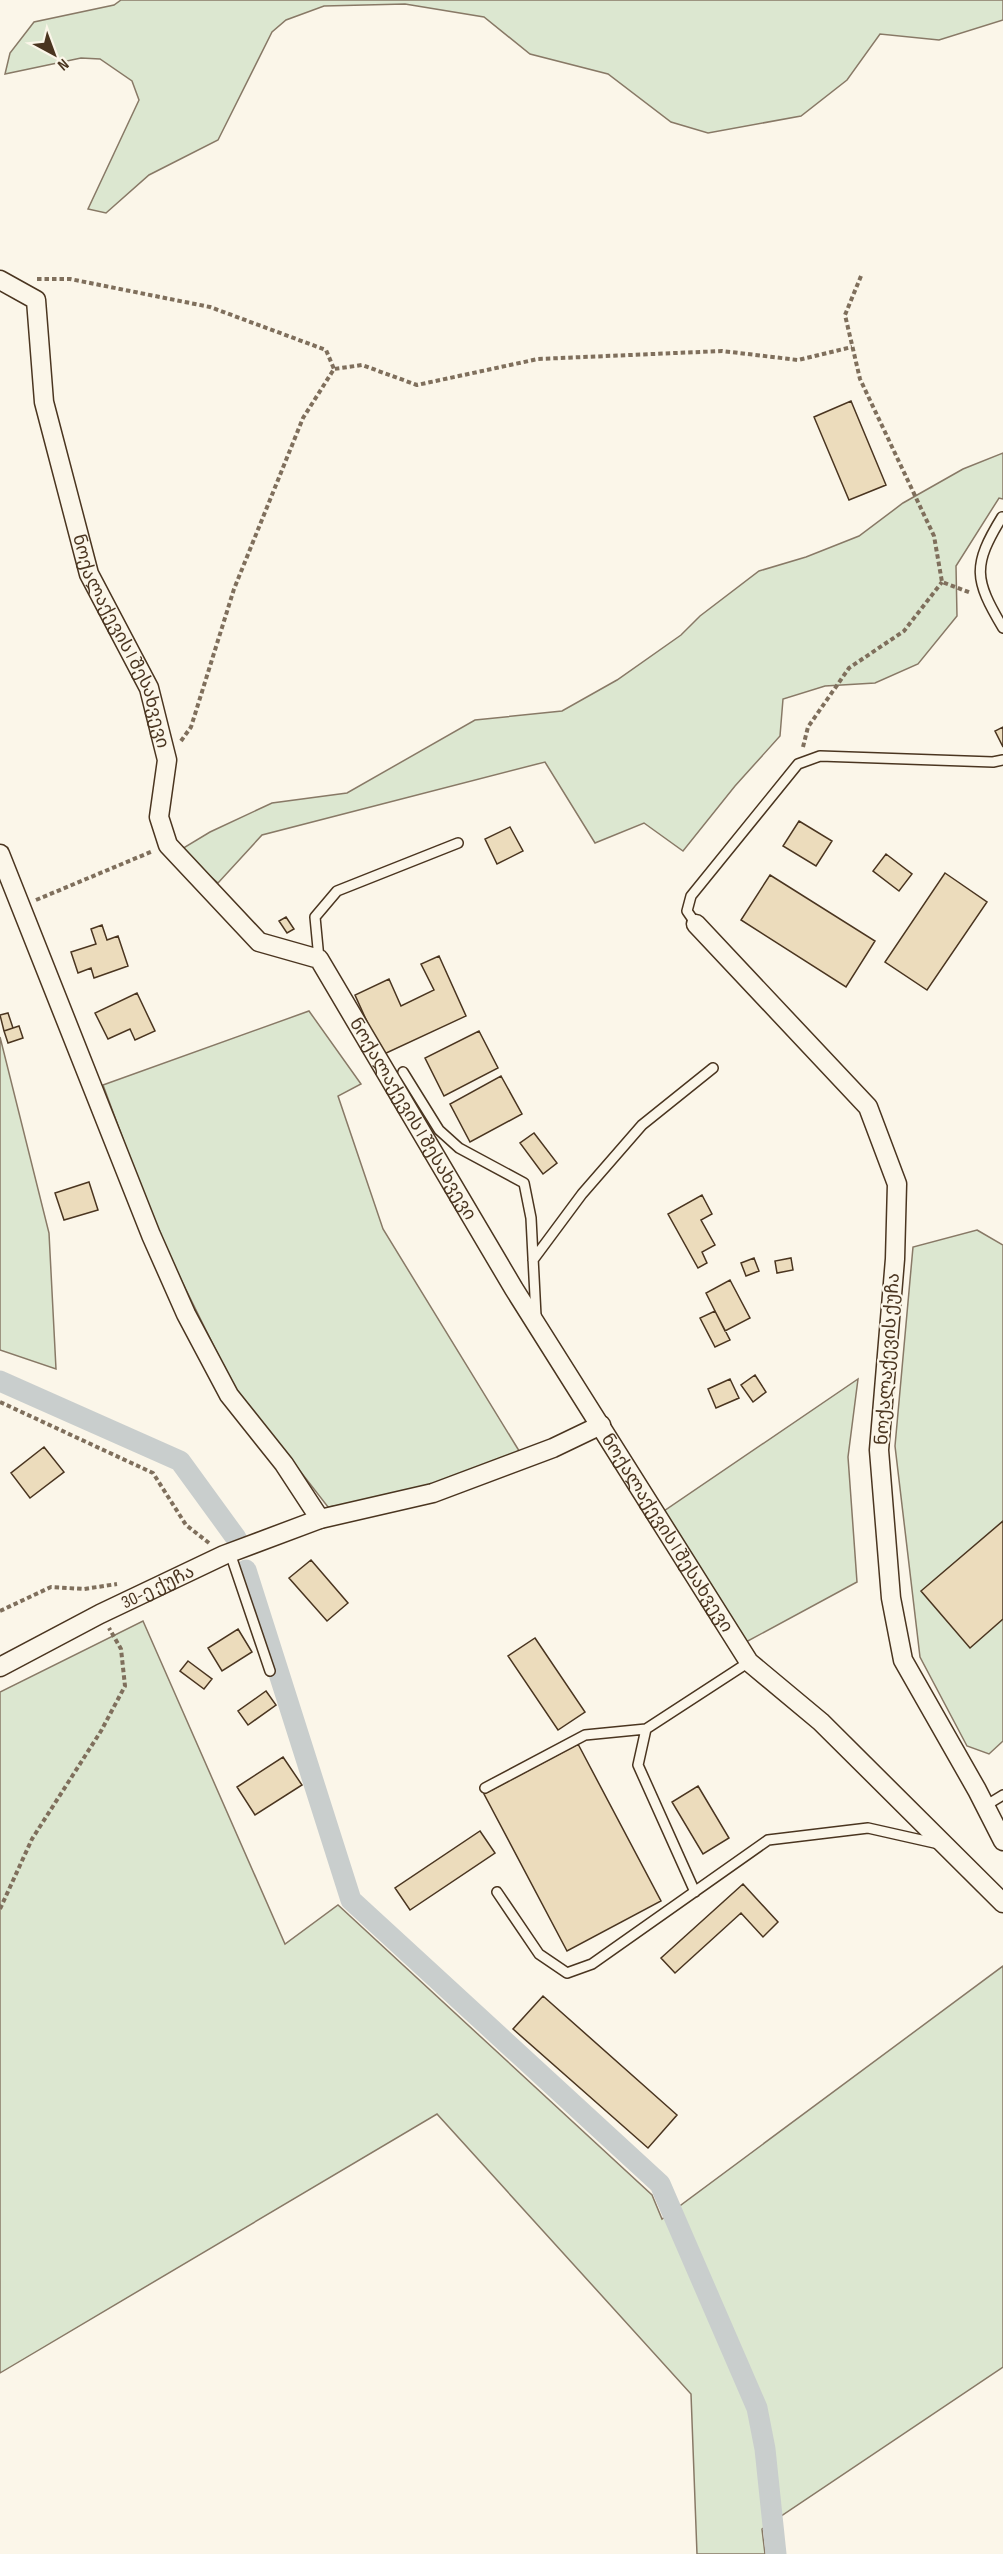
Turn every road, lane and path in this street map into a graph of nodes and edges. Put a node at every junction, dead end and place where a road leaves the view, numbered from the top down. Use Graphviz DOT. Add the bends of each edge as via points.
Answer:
graph roads {
  1 [pos="861,276"];
  2 [pos="35,279"];
  3 [pos="0,280"];
  4 [pos="852,347"];
  5 [pos="334,369"];
  6 [pos="1002,517"];
  7 [pos="942,582"];
  8 [pos="986,598"];
  9 [pos="1003,628"];
  10 [pos="167,760"];
  11 [pos="1003,760"];
  12 [pos="798,764"];
  13 [pos="458,843"];
  14 [pos="168,845"];
  15 [pos="0,854"];
  16 [pos="20,906"];
  17 [pos="696,924"];
  18 [pos="319,960"];
  19 [pos="713,1068"];
  20 [pos="403,1072"];
  21 [pos="533,1260"];
  22 [pos="536,1322"];
  23 [pos="0,1402"];
  24 [pos="601,1425"];
  25 [pos="320,1519"];
  26 [pos="227,1554"];
  27 [pos="124,1583"];
  28 [pos="0,1611"];
  29 [pos="100,1614"];
  30 [pos="749,1662"];
  31 [pos="0,1667"];
  32 [pos="270,1671"];
  33 [pos="646,1729"];
  34 [pos="484,1788"];
  35 [pos="1003,1795"];
  36 [pos="986,1806"];
  37 [pos="1003,1841"];
  38 [pos="944,1845"];
  39 [pos="497,1892"];
  40 [pos="695,1892"];
  41 [pos="1003,1903"];
  42 [pos="0,1909"];
  1 -- 4 [label="path" via="845,315"];
  2 -- 5 [label="path" via="70,279 210,307 326,350"];
  3 -- 10 [label="street, ნოქალაქევის I შესახვევი" via="36,300 44,402 89,574 149,688"];
  4 -- 5 [label="path" via="798,360 722,351 538,358 417,386 362,365"];
  4 -- 7 [label="path" via="860,379 934,536"];
  5 -- 10 [label="path" via="303,418 234,589 191,727"];
  6 -- 8 [label="lane" via="984,547 980,568"];
  7 -- 8 [label="path"];
  7 -- 12 [label="path" via="904,632 849,668 808,727"];
  8 -- 9 [label="lane"];
  10 -- 14 [label="street, ნოქალაქევის I შესახვევი" via="159,817"];
  11 -- 12 [label="lane" via="820,756"];
  12 -- 17 [label="lane" via="691,896 687,911"];
  13 -- 18 [label="lane" via="337,891 315,916"];
  14 -- 16 [label="path"];
  14 -- 18 [label="street, ნოქალაქევის I შესახვევი" via="260,942"];
  15 -- 16 [label="street"];
  16 -- 25 [label="street" via="186,1314 229,1395 284,1464"];
  17 -- 36 [label="street, ნოქალაქევის ქუჩა" via="868,1107 897,1184 895,1259 879,1450 891,1598 903,1660"];
  18 -- 22 [label="street, ნოქალაქევის I შესახვევი"];
  19 -- 21 [label="lane" via="642,1125 582,1194"];
  20 -- 21 [label="lane" via="439,1130 488,1165 524,1184"];
  21 -- 22 [label="lane"];
  22 -- 24 [label="street, ნოქალაქევის I შესახვევი"];
  23 -- 26 [label="path" via="153,1473 186,1525"];
  24 -- 25 [label="street, 30-ე ქუჩა" via="553,1448 433,1493"];
  24 -- 30 [label="street, ნოქალაქევის I შესახვევი"];
  25 -- 26 [label="street, 30-ე ქუჩა"];
  26 -- 29 [label="street, 30-ე ქუჩა"];
  26 -- 32 [label="lane"];
  27 -- 28 [label="path" via="84,1589 51,1587"];
  29 -- 31 [label="street, 30-ე ქუჩა"];
  29 -- 42 [label="path" via="121,1649 125,1686 32,1839"];
  30 -- 33 [label="lane"];
  30 -- 38 [label="street, ნოქალაქევის I შესახვევი" via="821,1722"];
  33 -- 34 [label="lane" via="585,1735"];
  33 -- 40 [label="lane" via="638,1765"];
  35 -- 36 [label="lane"];
  36 -- 37 [label="street, ნოქალაქევის ქუჩა"];
  38 -- 40 [label="lane" via="868,1828 768,1840"];
  38 -- 41 [label="street, ნოქალაქევის I შესახვევი"];
  39 -- 40 [label="lane" via="538,1954 567,1973 592,1964"];
}
